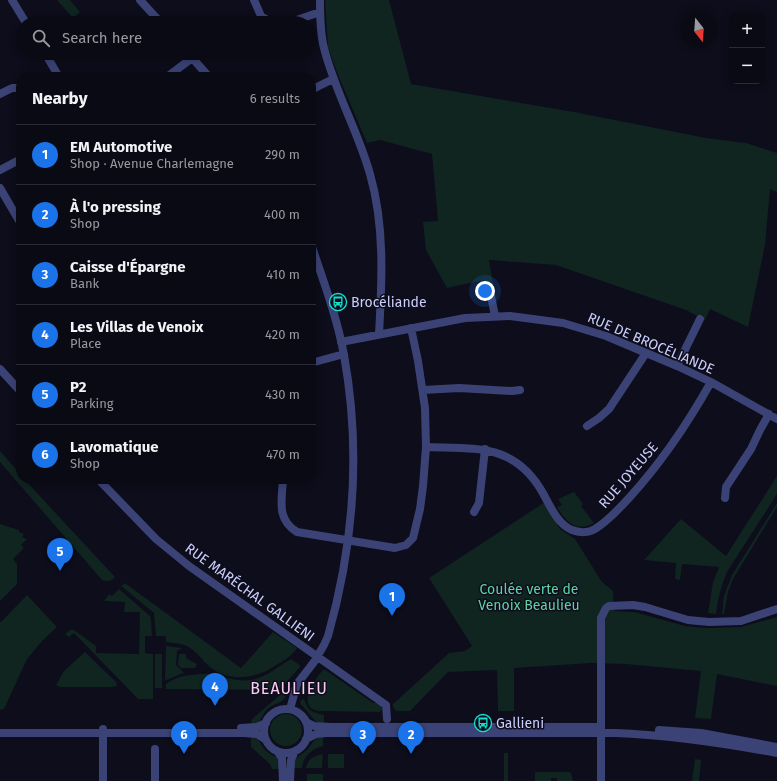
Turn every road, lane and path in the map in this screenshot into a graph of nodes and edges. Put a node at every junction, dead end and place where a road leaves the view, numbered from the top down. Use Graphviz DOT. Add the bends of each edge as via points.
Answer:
graph roads {
  1 [pos="12,0"];
  2 [pos="140,0"];
  3 [pos="254,0"];
  4 [pos="320,0"];
  5 [pos="320,12"];
  6 [pos="22,16"];
  7 [pos="155,16"];
  8 [pos="261,16"];
  9 [pos="308,16"];
  10 [pos="48,60"];
  11 [pos="185,60"];
  12 [pos="194,60"];
  13 [pos="54,72"];
  14 [pos="172,72"];
  15 [pos="205,72"];
  16 [pos="333,79"];
  17 [pos="16,88"];
  18 [pos="316,88"];
  19 [pos="0,94"];
  20 [pos="16,162"];
  21 [pos="0,170"];
  22 [pos="0,188"];
  23 [pos="16,215"];
  24 [pos="316,259"];
  25 [pos="490,291"];
  26 [pos="495,316"];
  27 [pos="700,318"];
  28 [pos="411,328"];
  29 [pos="379,334"];
  30 [pos="341,342"];
  31 [pos="646,353"];
  32 [pos="344,354"];
  33 [pos="316,362"];
  34 [pos="677,366"];
  35 [pos="0,369"];
  36 [pos="711,382"];
  37 [pos="16,386"];
  38 [pos="423,390"];
  39 [pos="520,390"];
  40 [pos="769,414"];
  41 [pos="777,419"];
  42 [pos="587,426"];
  43 [pos="426,447"];
  44 [pos="485,449"];
  45 [pos="103,484"];
  46 [pos="283,484"];
  47 [pos="725,498"];
  48 [pos="474,512"];
  49 [pos="348,540"];
  50 [pos="777,609"];
  51 [pos="318,656"];
  52 [pos="290,709"];
  53 [pos="387,719"];
  54 [pos="306,722"];
  55 [pos="266,723"];
  56 [pos="0,728"];
  57 [pos="601,730"];
  58 [pos="103,731"];
  59 [pos="0,733"];
  60 [pos="306,739"];
  61 [pos="266,740"];
  62 [pos="777,747"];
  63 [pos="155,750"];
  64 [pos="278,751"];
  65 [pos="295,751"];
  66 [pos="777,753"];
  67 [pos="103,781"];
  68 [pos="155,781"];
  69 [pos="283,781"];
  70 [pos="290,781"];
  71 [pos="601,781"];
  1 -- 6 [label="street"];
  2 -- 7 [label="street"];
  3 -- 8 [label="street"];
  4 -- 5 [label="street"];
  5 -- 9 [label="street"];
  5 -- 16 [label="street" via="323,47"];
  10 -- 13 [label="street"];
  11 -- 14 [label="street"];
  12 -- 15 [label="street"];
  16 -- 18 [label="street"];
  16 -- 29 [label="street" via="360,142 377,205 382,260"];
  17 -- 19 [label="street"];
  20 -- 21 [label="street"];
  22 -- 23 [label="street"];
  24 -- 30 [label="street"];
  25 -- 26 [label="street"];
  26 -- 28 [label="street, RUE DE BROCÉLIANDE" via="465,318"];
  26 -- 31 [label="street, RUE DE BROCÉLIANDE" via="563,323 606,336"];
  27 -- 34 [label="street"];
  28 -- 29 [label="street, RUE DE BROCÉLIANDE"];
  28 -- 38 [label="street"];
  29 -- 30 [label="street, RUE DE BROCÉLIANDE"];
  30 -- 32 [label="street"];
  31 -- 34 [label="street, RUE DE BROCÉLIANDE"];
  31 -- 42 [label="street" via="609,408"];
  32 -- 33 [label="street"];
  32 -- 49 [label="street" via="354,460"];
  34 -- 36 [label="street, RUE DE BROCÉLIANDE"];
  35 -- 37 [label="street"];
  36 -- 40 [label="street, RUE DE BROCÉLIANDE"];
  36 -- 44 [label="street, RUE JOYEUSE" via="682,429 644,480 611,516 588,532 577,532 562,524 530,474 512,460"];
  38 -- 39 [label="street"];
  38 -- 43 [label="street"];
  40 -- 41 [label="street, RUE DE BROCÉLIANDE"];
  40 -- 47 [label="street" via="751,449 726,487"];
  43 -- 44 [label="street, RUE JOYEUSE"];
  43 -- 49 [label="street" via="420,509 415,533 410,542 401,548 395,548"];
  44 -- 48 [label="street" via="479,503"];
  45 -- 51 [label="street, RUE MARÉCHAL GALLIENI" via="156,538 189,566"];
  46 -- 49 [label="street" via="282,515 290,528 297,532"];
  49 -- 51 [label="street" via="330,627"];
  50 -- 57 [label="street" via="741,620 709,622 688,620 633,605 606,608 601,618"];
  51 -- 52 [label="street" via="297,684"];
  51 -- 53 [label="street, RUE MARÉCHAL GALLIENI" via="386,705"];
  52 -- 54 [label="street" via="300,713"];
  52 -- 55 [label="street" via="275,712"];
  54 -- 57 [label="street" via="314,726 331,727"];
  54 -- 60 [label="street"];
  55 -- 58 [label="street" via="249,728"];
  55 -- 61 [label="street"];
  56 -- 58 [label="street"];
  57 -- 60 [label="street" via="326,733"];
  57 -- 62 [label="street" via="701,733"];
  57 -- 66 [label="street" via="700,740"];
  57 -- 71 [label="street"];
  58 -- 59 [label="street"];
  58 -- 61 [label="street" via="249,733 257,734"];
  58 -- 67 [label="street"];
  60 -- 65 [label="street"];
  61 -- 64 [label="street"];
  63 -- 68 [label="street"];
  64 -- 65 [label="street"];
  64 -- 69 [label="street" via="282,758"];
  65 -- 70 [label="street" via="291,760"];
}
